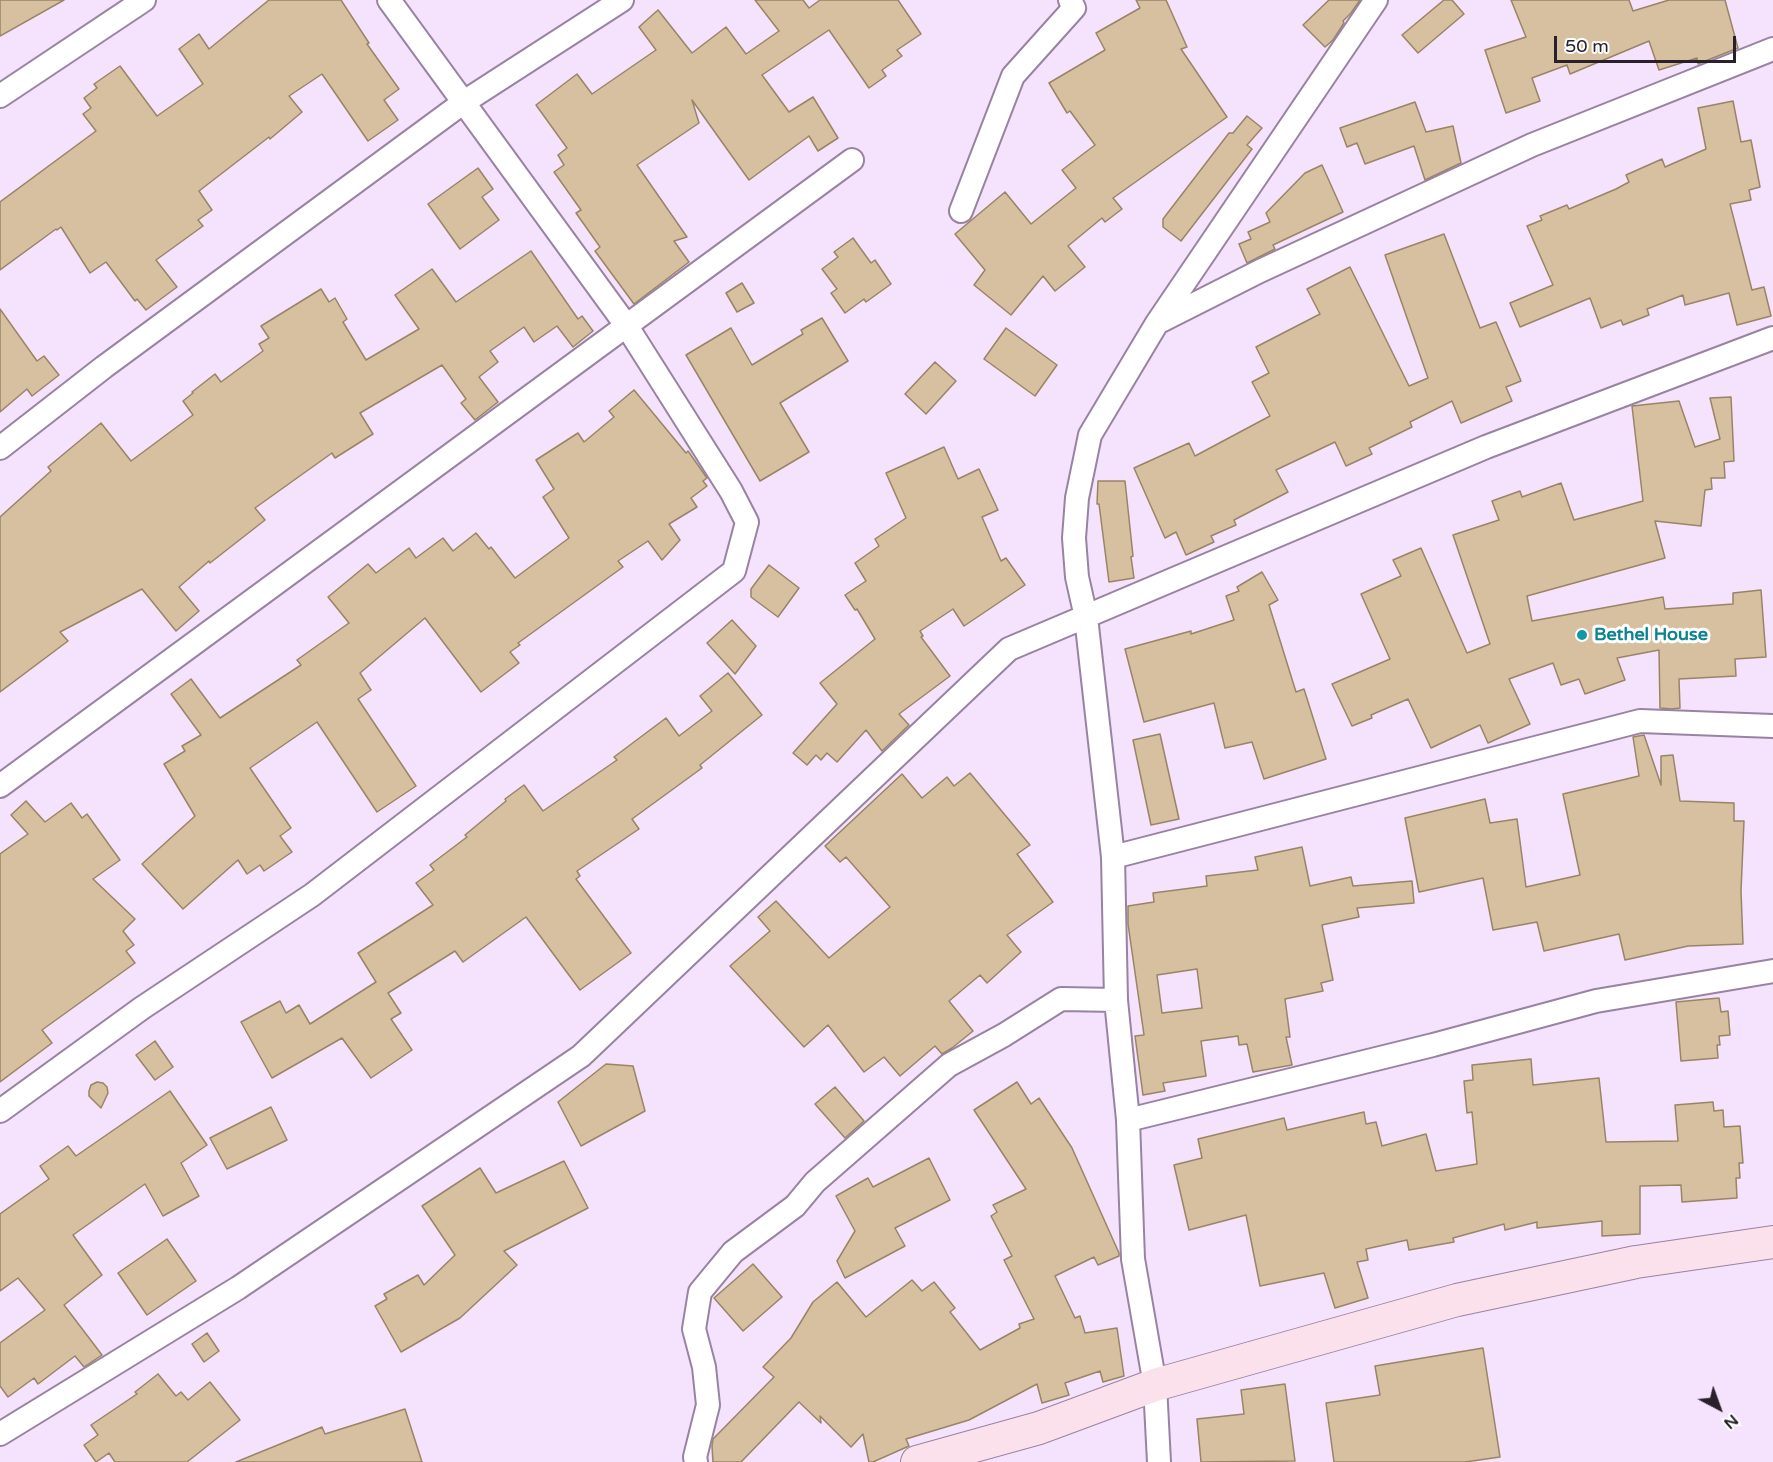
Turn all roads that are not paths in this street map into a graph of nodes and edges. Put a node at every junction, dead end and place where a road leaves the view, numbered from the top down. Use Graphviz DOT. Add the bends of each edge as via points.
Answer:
graph roads {
  1 [pos="144,0"];
  2 [pos="389,0"];
  3 [pos="622,0"];
  4 [pos="1070,0"];
  5 [pos="1376,0"];
  6 [pos="1773,49"];
  7 [pos="0,96"];
  8 [pos="464,102"];
  9 [pos="852,160"];
  10 [pos="961,211"];
  11 [pos="1157,323"];
  12 [pos="626,325"];
  13 [pos="1773,338"];
  14 [pos="0,448"];
  15 [pos="1086,617"];
  16 [pos="1773,726"];
  17 [pos="0,786"];
  18 [pos="1113,857"];
  19 [pos="1773,971"];
  20 [pos="1116,1000"];
  21 [pos="0,1111"];
  22 [pos="1128,1120"];
  23 [pos="1773,1242"];
  24 [pos="1155,1385"];
  25 [pos="0,1434"];
  26 [pos="696,1462"];
  27 [pos="917,1462"];
  28 [pos="1159,1462"];
  1 -- 7 [label="street"];
  2 -- 8 [label="street"];
  3 -- 8 [label="street"];
  4 -- 10 [label="street" via="1074,8 1013,76"];
  5 -- 11 [label="street"];
  6 -- 11 [label="street" via="1532,145"];
  8 -- 12 [label="street"];
  8 -- 14 [label="street"];
  9 -- 12 [label="street"];
  11 -- 15 [label="street" via="1090,435 1077,498 1074,538"];
  12 -- 17 [label="street"];
  12 -- 21 [label="street" via="747,522 734,571 312,895 142,1008"];
  13 -- 15 [label="street" via="1486,447"];
  15 -- 18 [label="street"];
  15 -- 25 [label="street" via="1009,648 581,1056 238,1288"];
  16 -- 18 [label="street" via="1640,721"];
  18 -- 20 [label="street"];
  19 -- 22 [label="street" via="1596,1001 1433,1046"];
  20 -- 22 [label="street"];
  20 -- 26 [label="street" via="1061,999 949,1065 823,1174 795,1206 733,1252 700,1293 694,1329 708,1405"];
  22 -- 24 [label="street" via="1133,1259"];
  23 -- 24 [label="street" via="1636,1262 1457,1300"];
  24 -- 27 [label="street" via="1040,1428"];
  24 -- 28 [label="street"];
}
